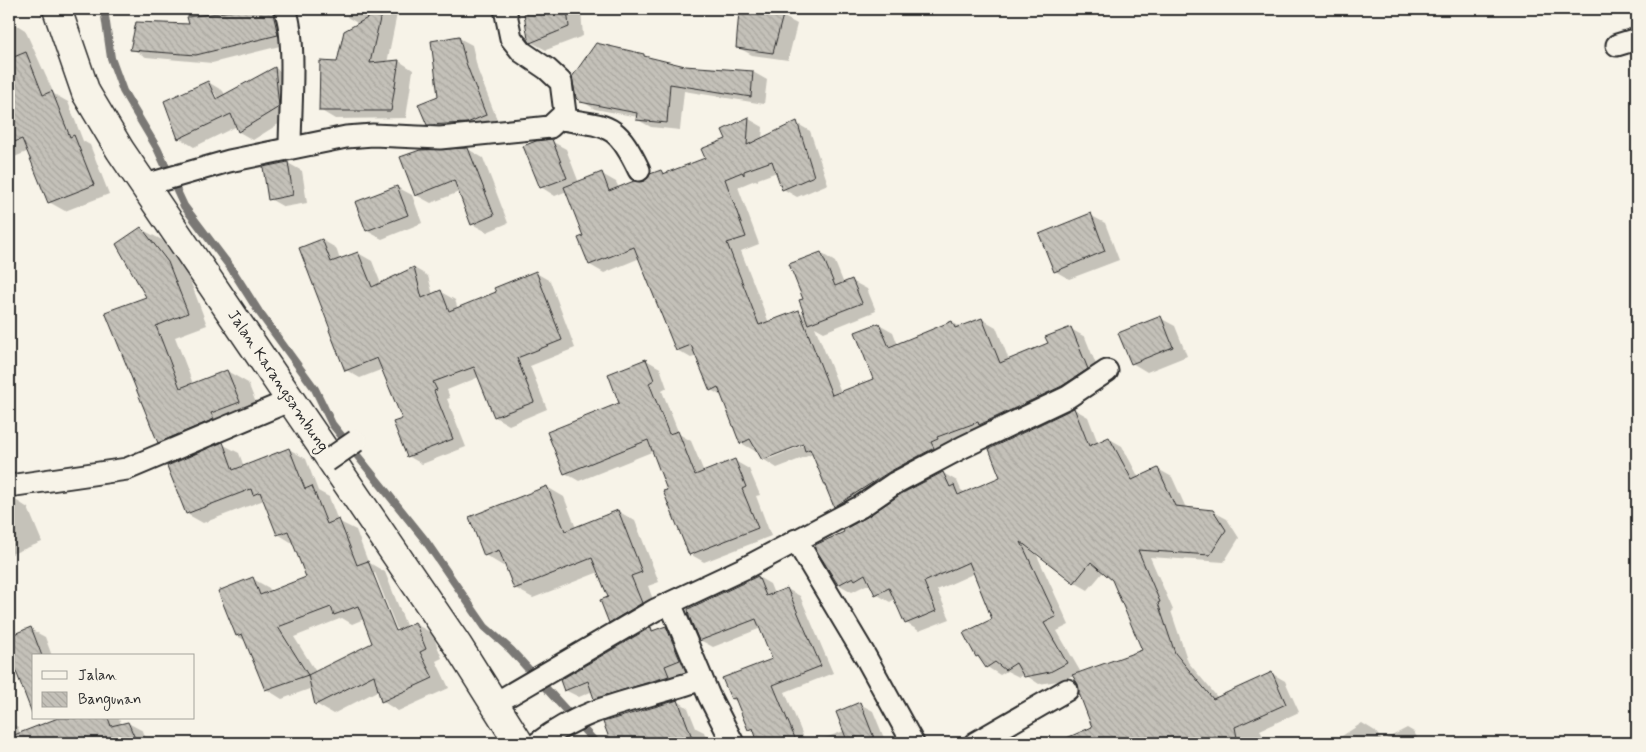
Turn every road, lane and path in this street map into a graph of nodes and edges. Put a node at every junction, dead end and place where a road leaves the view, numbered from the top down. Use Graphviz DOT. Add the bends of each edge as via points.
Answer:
graph roads {
  1 [pos="58,9"];
  2 [pos="285,9"];
  3 [pos="505,9"];
  4 [pos="561,119"];
  5 [pos="290,147"];
  6 [pos="639,170"];
  7 [pos="148,184"];
  8 [pos="1107,371"];
  9 [pos="291,400"];
  10 [pos="356,441"];
  11 [pos="330,460"];
  12 [pos="9,486"];
  13 [pos="796,540"];
  14 [pos="670,603"];
  15 [pos="702,679"];
  16 [pos="1067,690"];
  17 [pos="494,704"];
  18 [pos="987,740"];
  19 [pos="522,743"];
  20 [pos="733,743"];
  21 [pos="913,743"];
  1 -- 7 [label="main road, Jalan Karangsambung" via="86,94 120,150"];
  2 -- 5 [label="street" via="290,20 291,39"];
  3 -- 4 [label="street" via="511,38 522,52 561,82 565,106"];
  4 -- 5 [label="street" via="550,127 531,129 440,138 346,136"];
  4 -- 6 [label="street" via="606,126 626,143"];
  5 -- 7 [label="street"];
  7 -- 9 [label="main road, Jalan Karangsambung"];
  8 -- 13 [label="street" via="1068,397 963,447"];
  9 -- 11 [label="main road, Jalan Karangsambung"];
  9 -- 12 [label="street" via="128,469"];
  10 -- 11 [label="street, bridge"];
  11 -- 17 [label="main road, Jalan Karangsambung"];
  13 -- 14 [label="street"];
  13 -- 21 [label="street"];
  14 -- 15 [label="street"];
  14 -- 17 [label="street"];
  15 -- 19 [label="street" via="590,712 557,731"];
  15 -- 20 [label="street"];
  16 -- 18 [label="street"];
  17 -- 19 [label="main road, Jalan Karangsambung"];
}
